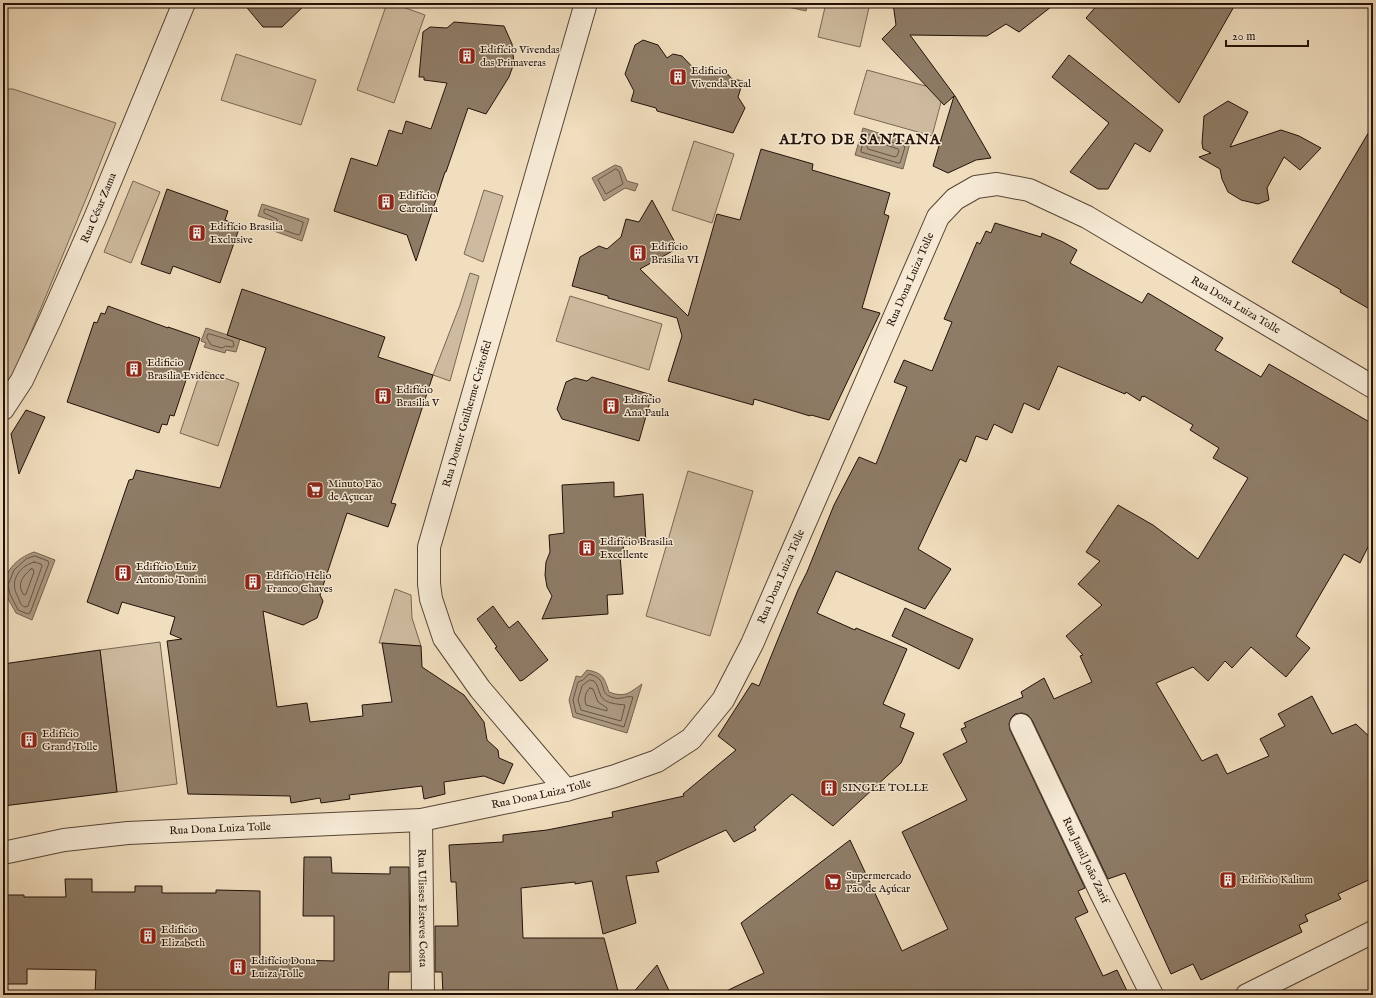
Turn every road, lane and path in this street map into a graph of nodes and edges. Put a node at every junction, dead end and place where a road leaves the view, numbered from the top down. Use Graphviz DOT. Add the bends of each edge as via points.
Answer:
graph roads {
  1 [pos="184,3"];
  2 [pos="586,3"];
  3 [pos="1373,387"];
  4 [pos="3,409"];
  5 [pos="1021,725"];
  6 [pos="566,790"];
  7 [pos="421,820"];
  8 [pos="3,853"];
  9 [pos="1373,932"];
  10 [pos="423,995"];
  11 [pos="1152,995"];
  12 [pos="1247,995"];
  1 -- 4 [label="street, Rua César Zama" via="56,306 22,380"];
  2 -- 6 [label="street, Rua Doutor Guilherme Cristoffel" via="429,547 431,599 444,638 480,689"];
  3 -- 6 [label="street, Rua Dona Luiza Tolle" via="1086,217 1029,190 997,184 976,187 955,199 938,217 752,644 723,700 691,739 657,761"];
  5 -- 11 [label="street, Rua Jamil João Zarif"];
  6 -- 7 [label="street, Rua Dona Luiza Tolle"];
  7 -- 8 [label="street, Rua Dona Luiza Tolle" via="128,833 64,840"];
  7 -- 10 [label="street, Rua Ulisses Esteves Costa"];
  9 -- 12 [label="street"];
}
